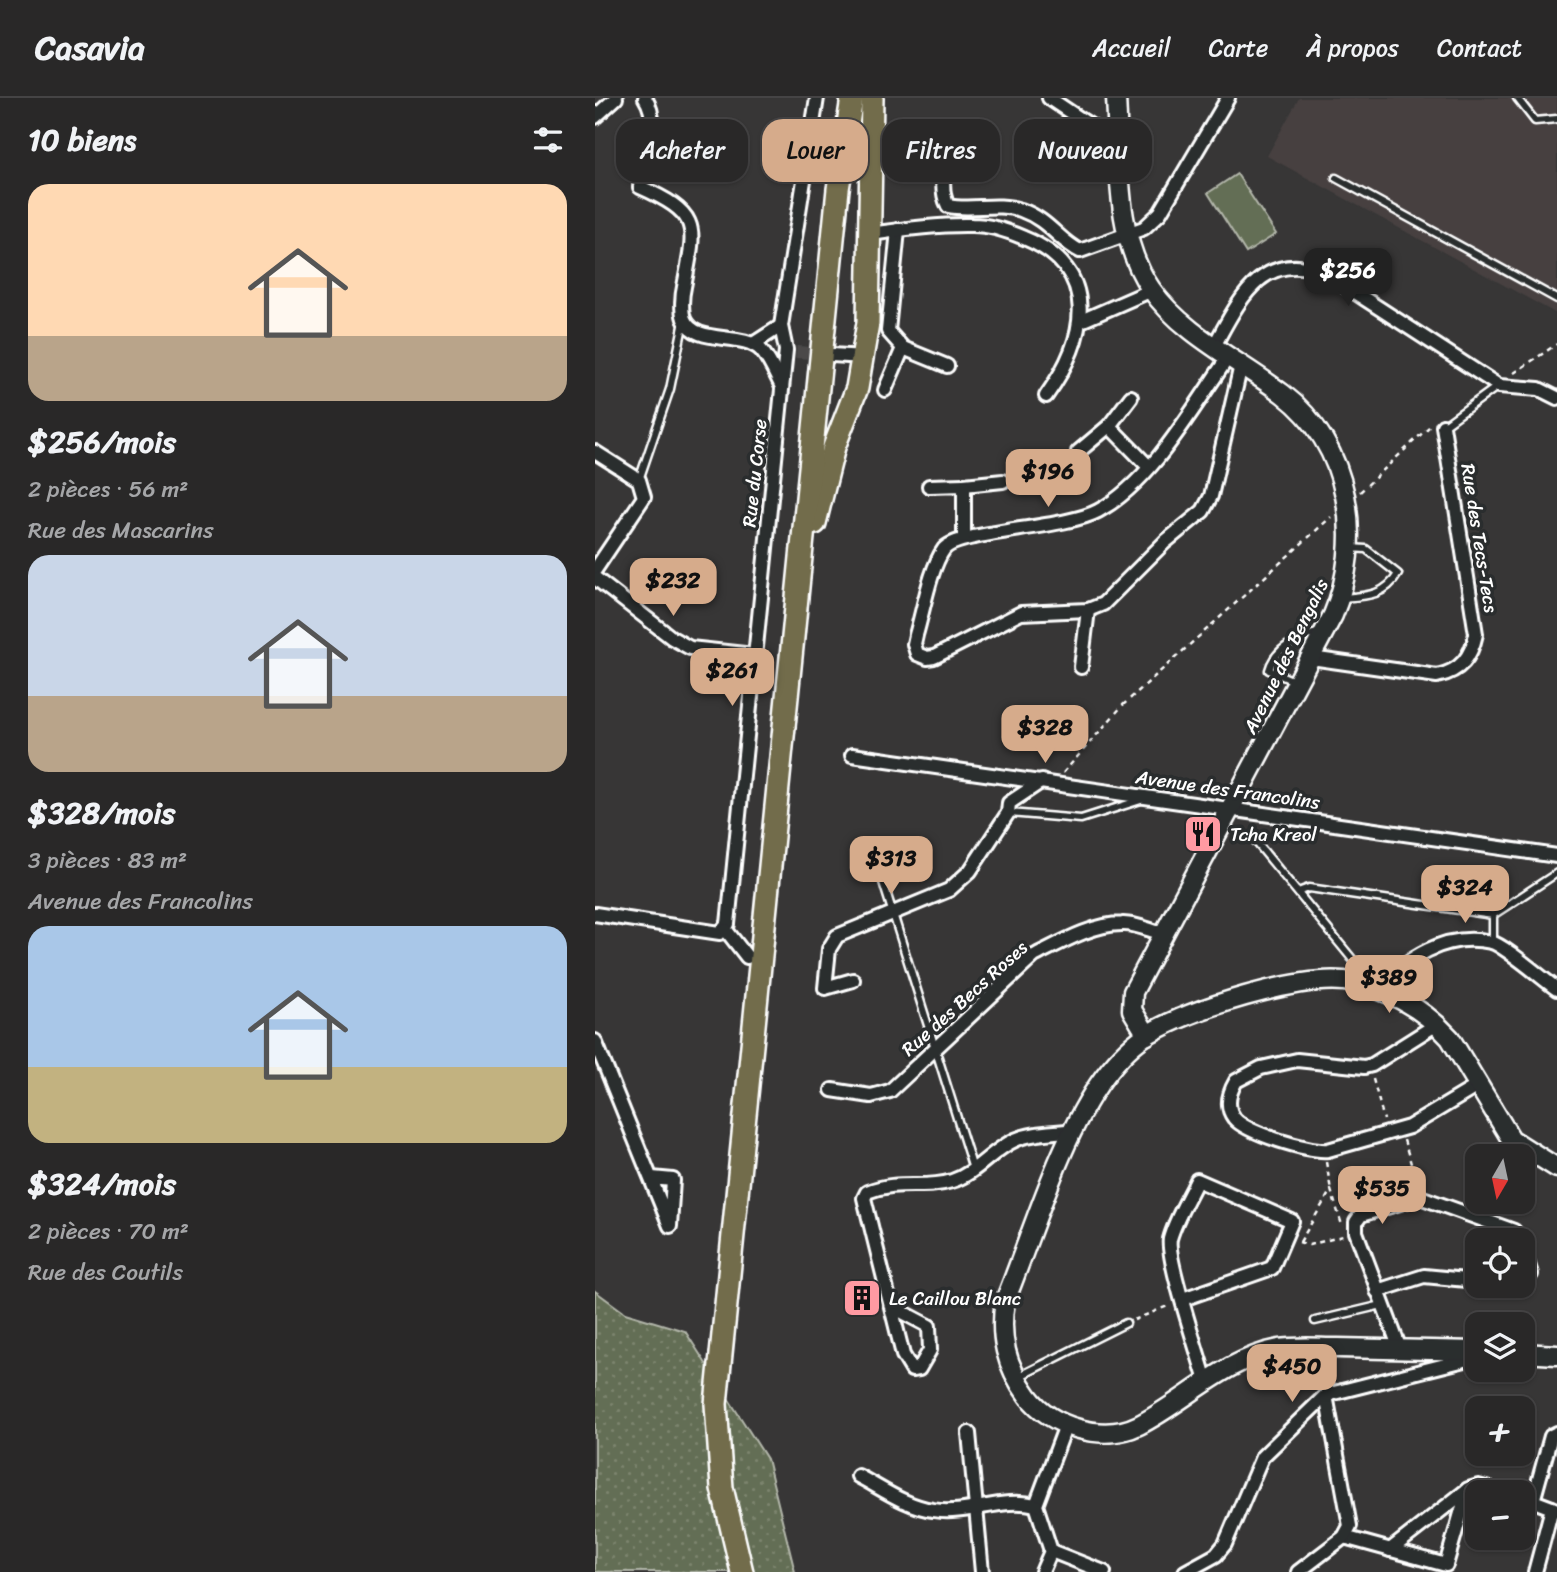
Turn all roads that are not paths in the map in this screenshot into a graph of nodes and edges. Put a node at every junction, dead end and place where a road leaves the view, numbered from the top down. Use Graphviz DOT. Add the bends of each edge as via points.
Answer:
graph roads {
  1 [pos="616,98"];
  2 [pos="645,98"];
  3 [pos="817,98"];
  4 [pos="841,98"];
  5 [pos="852,98"];
  6 [pos="871,98"];
  7 [pos="1049,98"];
  8 [pos="1116,98"];
  9 [pos="1228,98"];
  10 [pos="1517,98"];
  11 [pos="595,117"];
  12 [pos="1080,119"];
  13 [pos="1117,119"];
  14 [pos="1557,119"];
  15 [pos="1336,178"];
  16 [pos="944,182"];
  17 [pos="1122,182"];
  18 [pos="898,230"];
  19 [pos="870,234"];
  20 [pos="1127,235"];
  21 [pos="1152,290"];
  22 [pos="1557,299"];
  23 [pos="684,319"];
  24 [pos="1081,321"];
  25 [pos="781,326"];
  26 [pos="753,344"];
  27 [pos="903,348"];
  28 [pos="832,355"];
  29 [pos="1228,356"];
  30 [pos="863,357"];
  31 [pos="947,366"];
  32 [pos="1499,386"];
  33 [pos="782,388"];
  34 [pos="885,390"];
  35 [pos="1046,396"];
  36 [pos="1131,397"];
  37 [pos="1557,398"];
  38 [pos="1109,426"];
  39 [pos="1443,426"];
  40 [pos="595,452"];
  41 [pos="1078,452"];
  42 [pos="1148,466"];
  43 [pos="639,480"];
  44 [pos="1003,481"];
  45 [pos="964,485"];
  46 [pos="929,486"];
  47 [pos="964,538"];
  48 [pos="1350,548"];
  49 [pos="801,557"];
  50 [pos="595,570"];
  51 [pos="595,579"];
  52 [pos="1340,598"];
  53 [pos="1088,610"];
  54 [pos="1323,633"];
  55 [pos="754,655"];
  56 [pos="1311,658"];
  57 [pos="1081,667"];
  58 [pos="1297,683"];
  59 [pos="852,755"];
  60 [pos="1048,782"];
  61 [pos="1149,797"];
  62 [pos="1232,809"];
  63 [pos="1008,813"];
  64 [pos="1252,837"];
  65 [pos="1557,856"];
  66 [pos="878,866"];
  67 [pos="1557,873"];
  68 [pos="1298,892"];
  69 [pos="893,913"];
  70 [pos="595,914"];
  71 [pos="1493,915"];
  72 [pos="726,930"];
  73 [pos="1164,934"];
  74 [pos="1493,942"];
  75 [pos="747,957"];
  76 [pos="853,980"];
  77 [pos="1557,989"];
  78 [pos="1378,990"];
  79 [pos="1437,1024"];
  80 [pos="1147,1035"];
  81 [pos="595,1041"];
  82 [pos="935,1051"];
  83 [pos="1479,1085"];
  84 [pos="832,1090"];
  85 [pos="1074,1130"];
  86 [pos="1557,1168"];
  87 [pos="973,1171"];
  88 [pos="652,1178"];
  89 [pos="1506,1228"];
  90 [pos="1465,1280"];
  91 [pos="1377,1290"];
  92 [pos="1183,1299"];
  93 [pos="1382,1305"];
  94 [pos="891,1307"];
  95 [pos="1315,1321"];
  96 [pos="1126,1323"];
  97 [pos="1400,1349"];
  98 [pos="1465,1351"];
  99 [pos="1535,1354"];
  100 [pos="1557,1355"];
  101 [pos="1465,1360"];
  102 [pos="1017,1378"];
  103 [pos="1206,1381"];
  104 [pos="1326,1395"];
  105 [pos="1066,1425"];
  106 [pos="969,1433"];
  107 [pos="1557,1433"];
  108 [pos="858,1476"];
  109 [pos="1535,1480"];
  110 [pos="1465,1491"];
  111 [pos="1465,1499"];
  112 [pos="1535,1502"];
  113 [pos="1036,1505"];
  114 [pos="976,1508"];
  115 [pos="1555,1509"];
  116 [pos="1344,1537"];
  117 [pos="1390,1550"];
  118 [pos="1051,1551"];
  119 [pos="727,1572"];
  120 [pos="742,1572"];
  121 [pos="982,1572"];
  122 [pos="1042,1572"];
  123 [pos="1104,1572"];
  124 [pos="1185,1572"];
  125 [pos="1298,1572"];
  126 [pos="1535,1572"];
  1 -- 11 [label="street"];
  2 -- 23 [label="street" via="652,107 653,121 641,187 666,198 689,220 694,232 682,295"];
  3 -- 25 [label="street, Rue du Corse"];
  4 -- 75 [label="main road" via="817,268"];
  5 -- 49 [label="main road" via="838,189"];
  6 -- 19 [label="main road"];
  7 -- 12 [label="street"];
  8 -- 13 [label="street, Avenue des Bengalis"];
  9 -- 20 [label="street" via="1160,213 1144,228"];
  10 -- 14 [label="lane" via="1535,121"];
  15 -- 22 [label="lane"];
  16 -- 20 [label="street" via="948,206 1006,206 1021,211 1053,228 1080,251"];
  17 -- 20 [label="street, Avenue des Bengalis"];
  18 -- 19 [label="street"];
  18 -- 24 [label="street" via="972,225 1036,243 1066,266 1077,290"];
  18 -- 27 [label="street" via="888,331"];
  19 -- 30 [label="main road"];
  20 -- 21 [label="street, Avenue des Bengalis"];
  21 -- 24 [label="street"];
  21 -- 29 [label="street, Avenue des Bengalis"];
  23 -- 26 [label="street" via="696,332"];
  23 -- 43 [label="lane" via="670,389"];
  24 -- 35 [label="street" via="1072,352"];
  25 -- 26 [label="street"];
  25 -- 33 [label="street, Rue du Corse" via="791,351"];
  26 -- 33 [label="street" via="771,364"];
  27 -- 31 [label="street"];
  27 -- 34 [label="street"];
  28 -- 30 [label="street"];
  29 -- 32 [label="street" via="1235,308 1252,287 1283,265 1303,264 1325,272"];
  29 -- 42 [label="street"];
  29 -- 48 [label="street, Avenue des Bengalis" via="1286,396 1330,452 1347,503"];
  29 -- 53 [label="street" via="1216,481 1203,511 1109,599"];
  30 -- 49 [label="main road"];
  32 -- 37 [label="street" via="1539,389"];
  32 -- 39 [label="lane"];
  33 -- 55 [label="street, Rue du Corse"];
  36 -- 38 [label="street"];
  38 -- 41 [label="street"];
  38 -- 42 [label="street"];
  39 -- 56 [label="street, Rue des Tecs-Tecs" via="1476,634 1467,659 1449,674 1437,676"];
  40 -- 43 [label="street"];
  42 -- 47 [label="street" via="1098,511 1066,523"];
  43 -- 50 [label="street" via="644,497 639,509"];
  44 -- 45 [label="street"];
  45 -- 46 [label="street"];
  45 -- 47 [label="street"];
  47 -- 53 [label="street" via="949,544 939,557 914,644 920,657 934,657 1021,613"];
  48 -- 52 [label="street, Avenue des Bengalis"];
  48 -- 52 [label="lane" via="1366,549 1398,573 1386,591"];
  49 -- 120 [label="main road" via="716,1404 722,1488"];
  51 -- 55 [label="street" via="689,648"];
  52 -- 54 [label="street, Avenue des Bengalis"];
  53 -- 57 [label="street"];
  54 -- 56 [label="street, Avenue des Bengalis"];
  54 -- 58 [label="lane" via="1293,641 1271,662 1269,670"];
  55 -- 72 [label="street, Rue du Corse"];
  56 -- 58 [label="street, Avenue des Bengalis"];
  58 -- 62 [label="street, Avenue des Bengalis"];
  59 -- 60 [label="street, Avenue des Francolins"];
  60 -- 61 [label="street, Avenue des Francolins"];
  60 -- 63 [label="street" via="1009,803"];
  61 -- 62 [label="street, Avenue des Francolins"];
  61 -- 63 [label="lane" via="1081,819"];
  62 -- 65 [label="street, Avenue des Francolins"];
  62 -- 73 [label="street, Avenue des Bengalis"];
  63 -- 69 [label="street" via="957,883 937,898"];
  64 -- 68 [label="lane"];
  66 -- 69 [label="lane"];
  67 -- 71 [label="lane"];
  68 -- 71 [label="lane" via="1310,888"];
  68 -- 78 [label="lane"];
  69 -- 76 [label="street" via="837,936 829,949 825,988"];
  69 -- 82 [label="lane"];
  70 -- 72 [label="street" via="720,933"];
  71 -- 74 [label="lane"];
  72 -- 75 [label="street"];
  73 -- 80 [label="street, Avenue des Bengalis" via="1130,1002"];
  73 -- 82 [label="street, Rue des Becs Roses" via="1123,923 1099,928 1034,956"];
  74 -- 77 [label="street"];
  74 -- 78 [label="street" via="1455,942 1412,956"];
  75 -- 119 [label="main road" via="705,1405 708,1491"];
  78 -- 79 [label="street" via="1405,1001"];
  78 -- 80 [label="street" via="1341,981 1300,984 1182,1017"];
  79 -- 83 [label="street"];
  79 -- 83 [label="street" via="1369,1065 1297,1060 1261,1069 1235,1081 1228,1106 1239,1124 1315,1152 1401,1129"];
  80 -- 85 [label="street" via="1103,1078"];
  81 -- 88 [label="street"];
  82 -- 84 [label="street, Rue des Becs Roses" via="890,1091 871,1096"];
  82 -- 87 [label="lane"];
  83 -- 86 [label="street" via="1511,1139"];
  85 -- 87 [label="street" via="1017,1139"];
  85 -- 102 [label="street" via="1005,1301 1001,1339"];
  87 -- 94 [label="street" via="950,1181 897,1183 865,1194"];
  89 -- 91 [label="street" via="1420,1197 1361,1215 1356,1222"];
  90 -- 91 [label="street" via="1424,1276"];
  91 -- 93 [label="street"];
  92 -- 92 [label="street" via="1272,1268 1292,1221 1197,1180 1170,1239"];
  92 -- 103 [label="street"];
  93 -- 95 [label="lane"];
  93 -- 97 [label="street"];
  94 -- 94 [label="street" via="907,1364 912,1370 919,1369 930,1350 929,1326"];
  96 -- 102 [label="lane"];
  97 -- 98 [label="street"];
  97 -- 103 [label="street" via="1281,1349"];
  99 -- 100 [label="street"];
  101 -- 104 [label="street"];
  102 -- 105 [label="street" via="1040,1411"];
  103 -- 105 [label="street" via="1137,1426 1107,1431"];
  104 -- 116 [label="street" via="1350,1526"];
  104 -- 124 [label="street" via="1262,1457 1216,1555"];
  105 -- 113 [label="street"];
  106 -- 114 [label="street"];
  107 -- 109 [label="street" via="1551,1436"];
  108 -- 114 [label="street" via="919,1507 943,1511"];
  110 -- 117 [label="street"];
  111 -- 117 [label="street" via="1446,1565"];
  112 -- 115 [label="street"];
  113 -- 114 [label="street" via="1020,1501"];
  113 -- 118 [label="street"];
  114 -- 121 [label="street"];
  115 -- 126 [label="street"];
  116 -- 117 [label="street"];
  116 -- 125 [label="street"];
  118 -- 122 [label="street"];
  118 -- 123 [label="street"];
}
